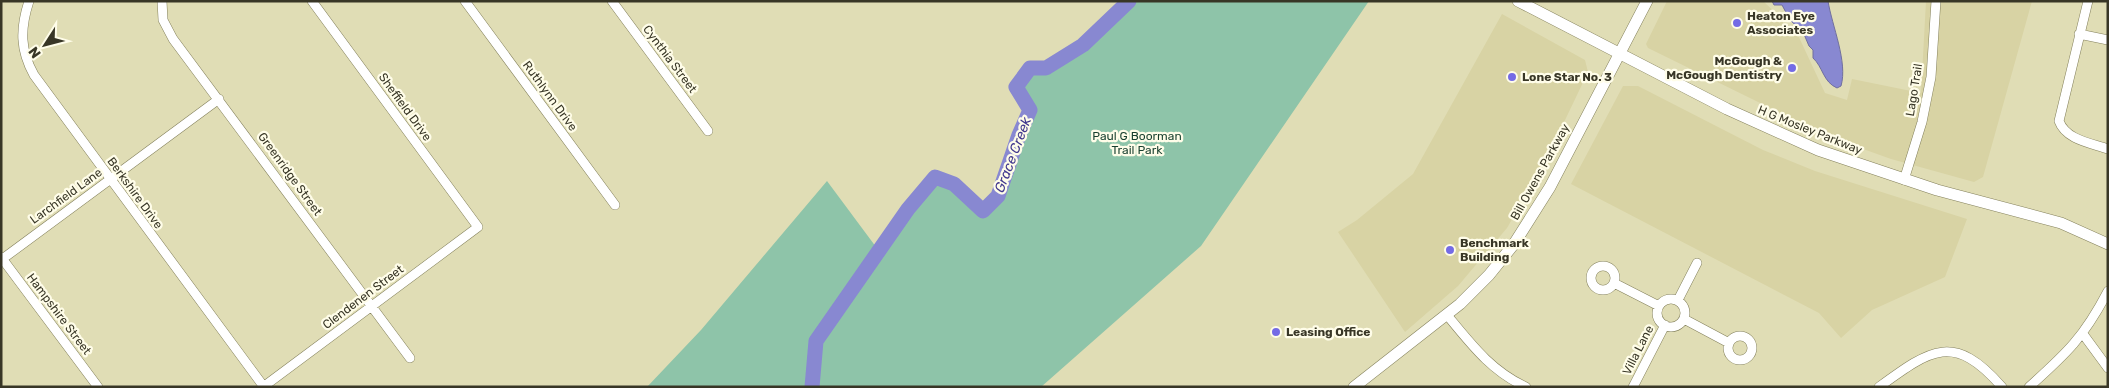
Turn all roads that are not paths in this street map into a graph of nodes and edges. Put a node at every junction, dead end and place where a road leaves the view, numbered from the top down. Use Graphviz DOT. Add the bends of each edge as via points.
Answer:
graph roads {
  1 [pos="28,1"];
  2 [pos="162,1"];
  3 [pos="312,1"];
  4 [pos="465,1"];
  5 [pos="612,1"];
  6 [pos="1518,1"];
  7 [pos="1646,1"];
  8 [pos="1936,1"];
  9 [pos="2088,1"];
  10 [pos="2079,34"];
  11 [pos="2108,40"];
  12 [pos="1620,54"];
  13 [pos="219,99"];
  14 [pos="708,131"];
  15 [pos="2108,148"];
  16 [pos="110,180"];
  17 [pos="1904,180"];
  18 [pos="616,205"];
  19 [pos="478,227"];
  20 [pos="2108,244"];
  21 [pos="2,259"];
  22 [pos="1697,264"];
  23 [pos="1614,283"];
  24 [pos="2108,291"];
  25 [pos="1678,300"];
  26 [pos="1659,306"];
  27 [pos="372,307"];
  28 [pos="1447,315"];
  29 [pos="1684,319"];
  30 [pos="1665,325"];
  31 [pos="2083,334"];
  32 [pos="1729,343"];
  33 [pos="410,358"];
  34 [pos="2108,368"];
  35 [pos="98,387"];
  36 [pos="263,387"];
  37 [pos="1354,387"];
  38 [pos="1526,387"];
  39 [pos="1633,387"];
  40 [pos="1879,387"];
  41 [pos="2002,387"];
  42 [pos="2029,387"];
  1 -- 16 [label="street, Berkshire Drive" via="21,38 29,66"];
  2 -- 13 [label="street, Greenridge Street" via="162,16 169,32"];
  3 -- 19 [label="street, Sheffield Drive"];
  4 -- 18 [label="street, Ruthlynn Drive"];
  5 -- 14 [label="street, Cynthia Street"];
  6 -- 12 [label="main road, H G Mosley Parkway"];
  7 -- 12 [label="main road, Bill Owens Parkway"];
  8 -- 17 [label="street, Lago Trail" via="1930,84"];
  9 -- 10 [label="street"];
  10 -- 11 [label="street"];
  10 -- 15 [label="street" via="2060,114 2061,126 2069,134"];
  12 -- 17 [label="main road, H G Mosley Parkway" via="1775,132 1845,161"];
  12 -- 28 [label="main road, Bill Owens Parkway" via="1528,224 1489,275"];
  13 -- 16 [label="street, Larchfield Lane"];
  13 -- 27 [label="street, Greenridge Street"];
  16 -- 21 [label="street, Larchfield Lane"];
  16 -- 36 [label="street, Berkshire Drive"];
  17 -- 20 [label="main road, H G Mosley Parkway" via="2061,223"];
  19 -- 27 [label="street, Clendenen Street"];
  21 -- 35 [label="street, Hampshire Street"];
  22 -- 25 [label="street"];
  23 -- 26 [label="street"];
  24 -- 31 [label="street"];
  25 -- 26 [label="street" via="1665,300"];
  25 -- 29 [label="street" via="1684,306"];
  26 -- 30 [label="street" via="1657,315"];
  27 -- 33 [label="street, Greenridge Street"];
  27 -- 36 [label="street, Clendenen Street"];
  28 -- 37 [label="main road, Bill Owens Parkway"];
  28 -- 38 [label="street" via="1489,364"];
  29 -- 30 [label="street" via="1678,325"];
  29 -- 32 [label="street"];
  30 -- 39 [label="street, Villa Lane"];
  31 -- 34 [label="street"];
  31 -- 42 [label="street"];
  40 -- 41 [label="street" via="1920,358 1947,352 1974,359"];
}
